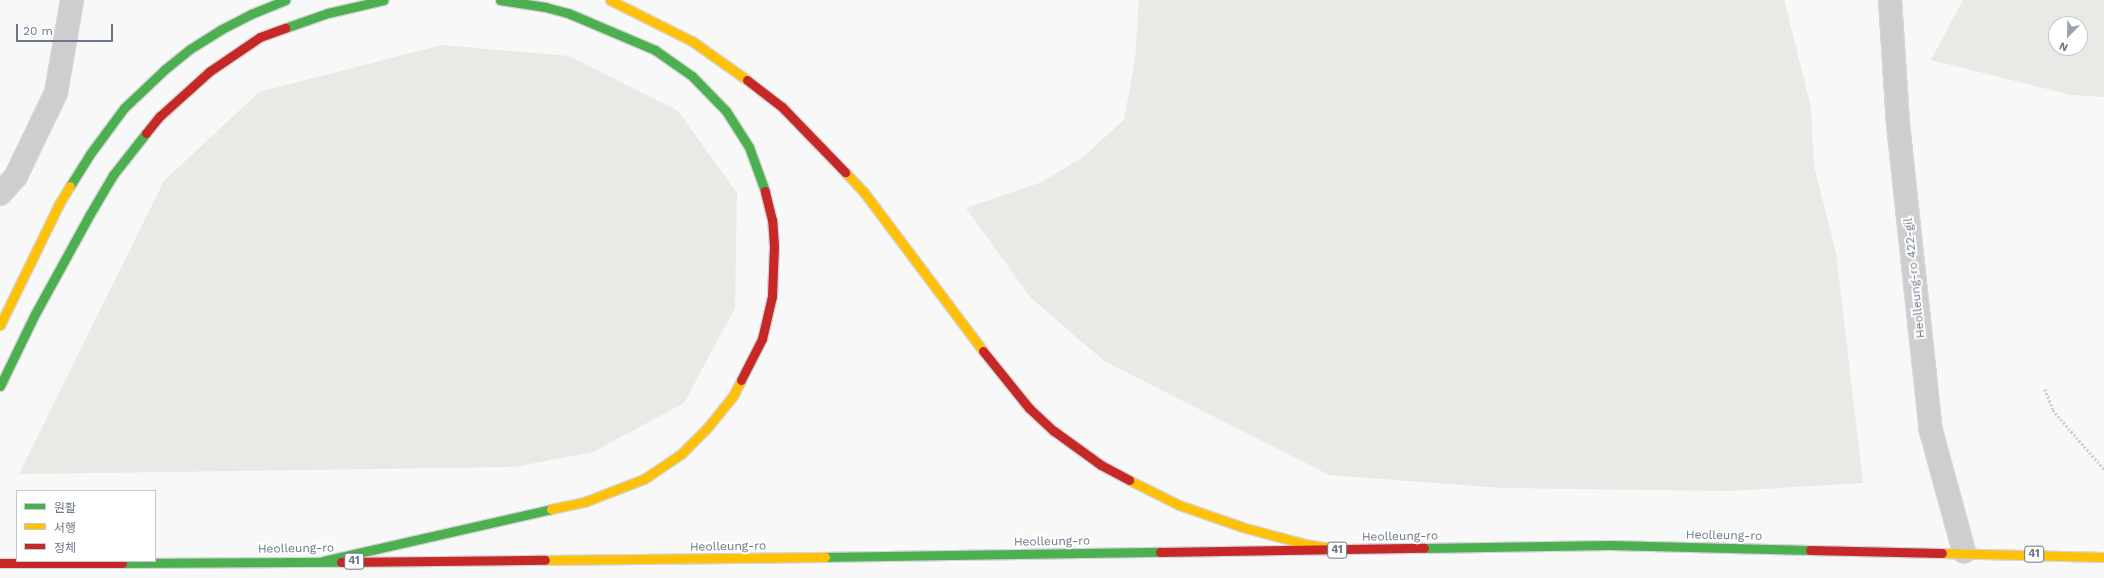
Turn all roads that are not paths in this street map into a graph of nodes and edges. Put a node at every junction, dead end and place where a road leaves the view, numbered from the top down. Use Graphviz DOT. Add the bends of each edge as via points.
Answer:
graph roads {
  1 [pos="72,0"];
  2 [pos="285,0"];
  3 [pos="384,0"];
  4 [pos="500,0"];
  5 [pos="610,0"];
  6 [pos="1890,0"];
  7 [pos="0,194"];
  8 [pos="0,324"];
  9 [pos="0,386"];
  10 [pos="1342,550"];
  11 [pos="1964,552"];
  12 [pos="2104,557"];
  13 [pos="323,561"];
  14 [pos="0,563"];
  1 -- 7 [label="street" via="56,92 16,176"];
  2 -- 8 [label="main road" via="251,14 190,49 124,108 90,154 59,204"];
  3 -- 9 [label="main road" via="328,13 260,37 210,71 165,111 117,170 90,214 35,314"];
  4 -- 13 [label="main road" via="568,13 635,40 655,50 692,76 726,111 758,168 772,220 772,296 762,339 744,377 722,411 694,442 663,468 644,479 584,502"];
  5 -- 10 [label="main road" via="656,21 727,64 777,103 809,133 863,191 1004,380 1054,432 1101,465 1179,505 1242,527 1305,544"];
  6 -- 11 [label="street, Heolleung-ro 422-gil" via="1898,124 1931,431"];
  10 -- 11 [label="main road, Heolleung-ro / 41" via="1610,545"];
  10 -- 13 [label="main road, Heolleung-ro / 41" via="709,559"];
  11 -- 12 [label="main road, Heolleung-ro / 41"];
  13 -- 14 [label="main road, Heolleung-ro / 41"];
}
